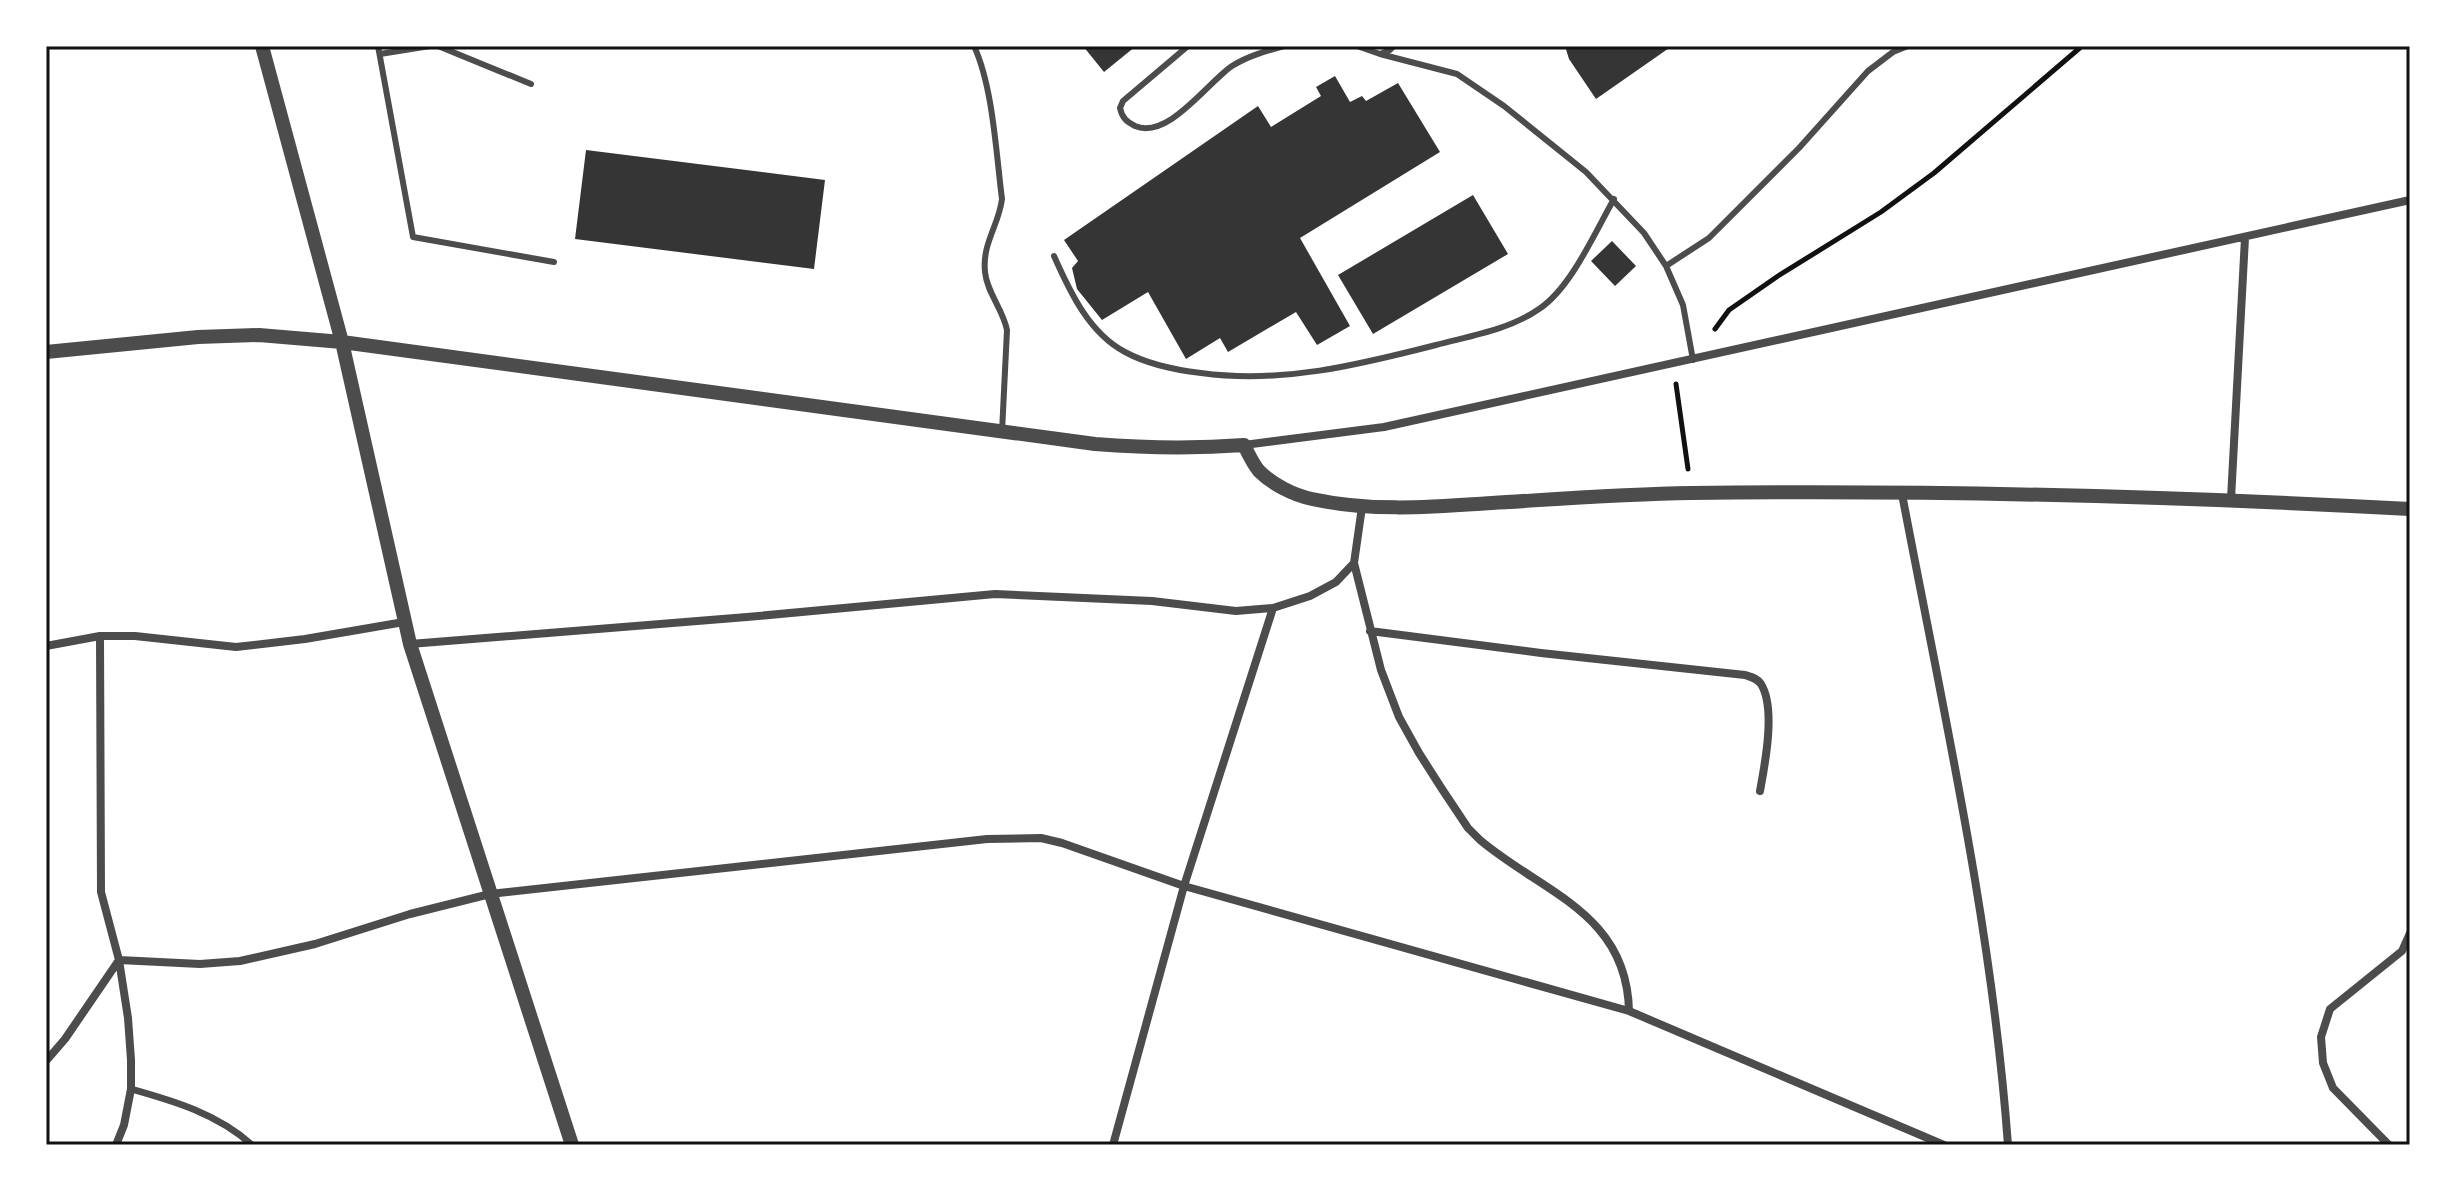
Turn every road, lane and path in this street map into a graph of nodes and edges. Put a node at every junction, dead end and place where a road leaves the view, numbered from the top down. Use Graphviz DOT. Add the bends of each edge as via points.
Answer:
graph roads {
  1 [pos="262,46"];
  2 [pos="378,46"];
  3 [pos="430,46"];
  4 [pos="438,46"];
  5 [pos="974,46"];
  6 [pos="1188,46"];
  7 [pos="1284,46"];
  8 [pos="1357,46"];
  9 [pos="1394,46"];
  10 [pos="1908,46"];
  11 [pos="2082,46"];
  12 [pos="380,54"];
  13 [pos="1380,54"];
  14 [pos="531,84"];
  15 [pos="1614,199"];
  16 [pos="2410,200"];
  17 [pos="2245,238"];
  18 [pos="1054,256"];
  19 [pos="554,262"];
  20 [pos="1666,266"];
  21 [pos="342,342"];
  22 [pos="46,352"];
  23 [pos="1693,360"];
  24 [pos="1673,364"];
  25 [pos="1002,432"];
  26 [pos="1244,445"];
  27 [pos="1692,493"];
  28 [pos="1902,494"];
  29 [pos="2231,499"];
  30 [pos="1362,507"];
  31 [pos="2410,509"];
  32 [pos="1354,563"];
  33 [pos="1273,608"];
  34 [pos="404,622"];
  35 [pos="1370,631"];
  36 [pos="100,636"];
  37 [pos="410,644"];
  38 [pos="46,646"];
  39 [pos="1760,791"];
  40 [pos="1184,886"];
  41 [pos="490,894"];
  42 [pos="2410,933"];
  43 [pos="119,960"];
  44 [pos="1629,1011"];
  45 [pos="46,1061"];
  46 [pos="131,1089"];
  47 [pos="116,1145"];
  48 [pos="252,1145"];
  49 [pos="572,1145"];
  50 [pos="1113,1145"];
  51 [pos="1944,1145"];
  52 [pos="2008,1145"];
  53 [pos="2389,1145"];
  1 -- 21 [label="street"];
  2 -- 12 [label="lane"];
  3 -- 12 [label="lane"];
  4 -- 14 [label="lane"];
  5 -- 25 [label="lane" via="991,112 1002,199 985,271 1007,330"];
  6 -- 7 [label="lane" via="1123,101 1121,116 1140,128 1163,124 1231,67"];
  8 -- 13 [label="lane"];
  9 -- 13 [label="lane"];
  10 -- 20 [label="lane" via="1868,71 1709,238"];
  11 -- 23 [label="path" via="1913,189 1729,310"];
  12 -- 19 [label="lane" via="413,237"];
  13 -- 15 [label="lane" via="1457,74 1504,106"];
  15 -- 18 [label="lane" via="1559,290 1521,320 1373,361 1282,376 1189,371 1122,351 1074,300"];
  15 -- 20 [label="lane"];
  16 -- 17 [label="street"];
  17 -- 23 [label="street"];
  17 -- 29 [label="street"];
  20 -- 23 [label="lane" via="1683,305"];
  21 -- 22 [label="street" via="259,335 198,337"];
  21 -- 25 [label="street"];
  21 -- 34 [label="street"];
  23 -- 24 [label="street"];
  24 -- 26 [label="street" via="1384,427"];
  24 -- 27 [label="path"];
  25 -- 26 [label="street" via="1151,449"];
  26 -- 30 [label="street" via="1258,470 1281,488 1309,499"];
  27 -- 28 [label="street"];
  27 -- 30 [label="street"];
  28 -- 29 [label="street"];
  28 -- 52 [label="street" via="1987,956"];
  29 -- 31 [label="street"];
  30 -- 32 [label="street"];
  32 -- 33 [label="street" via="1336,582"];
  32 -- 35 [label="street"];
  33 -- 37 [label="street" via="1236,611 1152,601 995,594"];
  33 -- 40 [label="street"];
  34 -- 36 [label="street" via="236,647"];
  34 -- 37 [label="street"];
  35 -- 39 [label="street" via="1756,679 1767,708"];
  35 -- 44 [label="street" via="1399,717 1468,828 1597,926 1621,967"];
  36 -- 38 [label="street"];
  36 -- 43 [label="street" via="101,892"];
  37 -- 41 [label="street"];
  40 -- 41 [label="street" via="1062,843 1014,838"];
  40 -- 44 [label="street"];
  40 -- 50 [label="street"];
  41 -- 43 [label="street" via="240,961"];
  41 -- 49 [label="street"];
  42 -- 53 [label="street" via="2402,951 2330,1009 2321,1037 2323,1063 2333,1088"];
  43 -- 45 [label="street"];
  43 -- 46 [label="street"];
  44 -- 51 [label="street"];
  46 -- 47 [label="street"];
  46 -- 48 [label="street" via="212,1117"];
}
